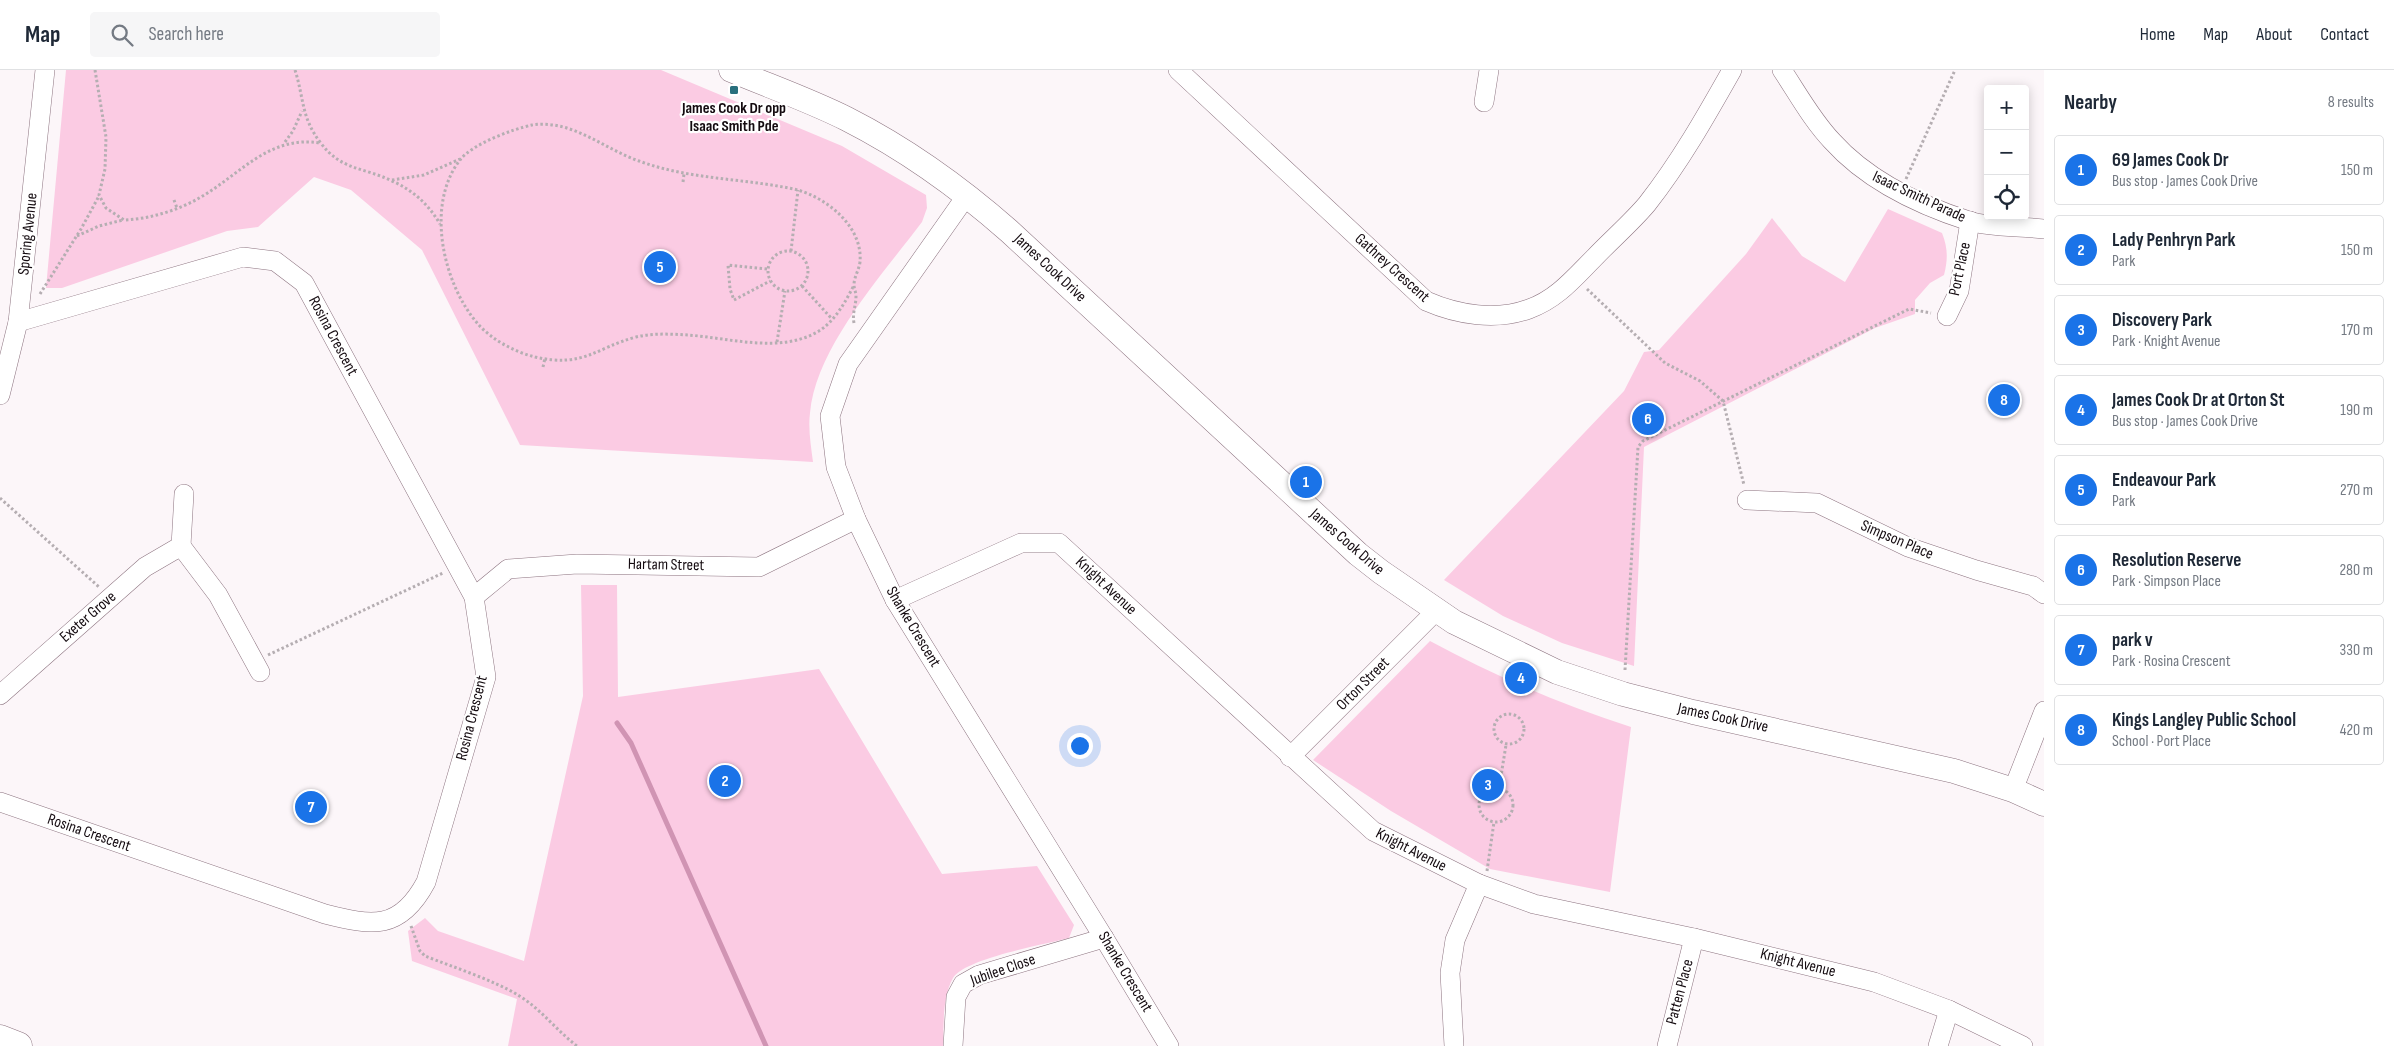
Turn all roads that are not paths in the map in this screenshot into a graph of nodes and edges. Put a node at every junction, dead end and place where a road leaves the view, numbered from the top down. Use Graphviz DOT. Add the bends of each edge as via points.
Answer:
graph roads {
  1 [pos="46,70"];
  2 [pos="731,70"];
  3 [pos="1178,70"];
  4 [pos="1489,70"];
  5 [pos="1732,70"];
  6 [pos="1782,70"];
  7 [pos="1484,102"];
  8 [pos="967,195"];
  9 [pos="1970,221"];
  10 [pos="2044,229"];
  11 [pos="1947,316"];
  12 [pos="18,322"];
  13 [pos="0,395"];
  14 [pos="184,494"];
  15 [pos="1747,500"];
  16 [pos="856,519"];
  17 [pos="181,546"];
  18 [pos="2044,594"];
  19 [pos="474,597"];
  20 [pos="895,600"];
  21 [pos="1436,611"];
  22 [pos="260,672"];
  23 [pos="0,695"];
  24 [pos="2044,711"];
  25 [pos="1290,757"];
  26 [pos="2013,790"];
  27 [pos="0,802"];
  28 [pos="2044,804"];
  29 [pos="1482,885"];
  30 [pos="1104,938"];
  31 [pos="1694,938"];
  32 [pos="1949,1010"];
  33 [pos="0,1039"];
  34 [pos="18,1046"];
  35 [pos="953,1046"];
  36 [pos="1169,1046"];
  37 [pos="1454,1046"];
  38 [pos="1667,1046"];
  39 [pos="1938,1046"];
  40 [pos="2022,1046"];
  1 -- 12 [label="street, Sporing Avenue"];
  2 -- 8 [label="street, James Cook Drive" via="845,118 908,154"];
  3 -- 5 [label="street, Gathrey Crescent" via="1426,301 1446,310 1470,314 1510,314 1530,309 1564,289 1645,206 1670,174"];
  4 -- 7 [label="street"];
  6 -- 9 [label="street, Isaac Smith Parade" via="1814,120 1870,175"];
  8 -- 16 [label="street, Shanke Crescent" via="848,364 830,416 836,467"];
  8 -- 21 [label="street, James Cook Drive" via="1358,554"];
  9 -- 10 [label="street, Isaac Smith Parade"];
  9 -- 11 [label="street, Port Place" via="1959,291"];
  12 -- 13 [label="street, Sporing Avenue"];
  12 -- 19 [label="street, Rosina Crescent" via="243,257 275,261 304,282"];
  14 -- 17 [label="street"];
  15 -- 18 [label="street, Simpson Place" via="1817,503 1908,547 2033,586"];
  16 -- 19 [label="street, Hartam Street" via="759,567 577,564 508,569"];
  16 -- 20 [label="street, Shanke Crescent"];
  17 -- 22 [label="street" via="218,594"];
  17 -- 23 [label="street, Exeter Grove" via="145,567"];
  19 -- 27 [label="street, Rosina Crescent" via="486,677 426,882 419,896 395,917 362,924 325,914"];
  20 -- 25 [label="street, Knight Avenue" via="1021,543 1059,543"];
  20 -- 30 [label="street, Shanke Crescent"];
  21 -- 25 [label="street, Orton Street"];
  21 -- 26 [label="street, James Cook Drive" via="1528,660 1605,689 1693,712 1954,770"];
  24 -- 26 [label="street"];
  25 -- 29 [label="street, Knight Avenue" via="1373,831"];
  26 -- 28 [label="street, James Cook Drive"];
  29 -- 31 [label="street, Knight Avenue" via="1534,904"];
  29 -- 37 [label="street" via="1455,940 1450,973"];
  30 -- 35 [label="street, Jubilee Close" via="979,975 963,984 956,997"];
  30 -- 36 [label="street, Shanke Crescent"];
  31 -- 32 [label="street, Knight Avenue" via="1874,982"];
  31 -- 38 [label="street, Patten Place"];
  32 -- 39 [label="street"];
  32 -- 40 [label="street, Knight Avenue"];
  33 -- 34 [label="highway"];
}
